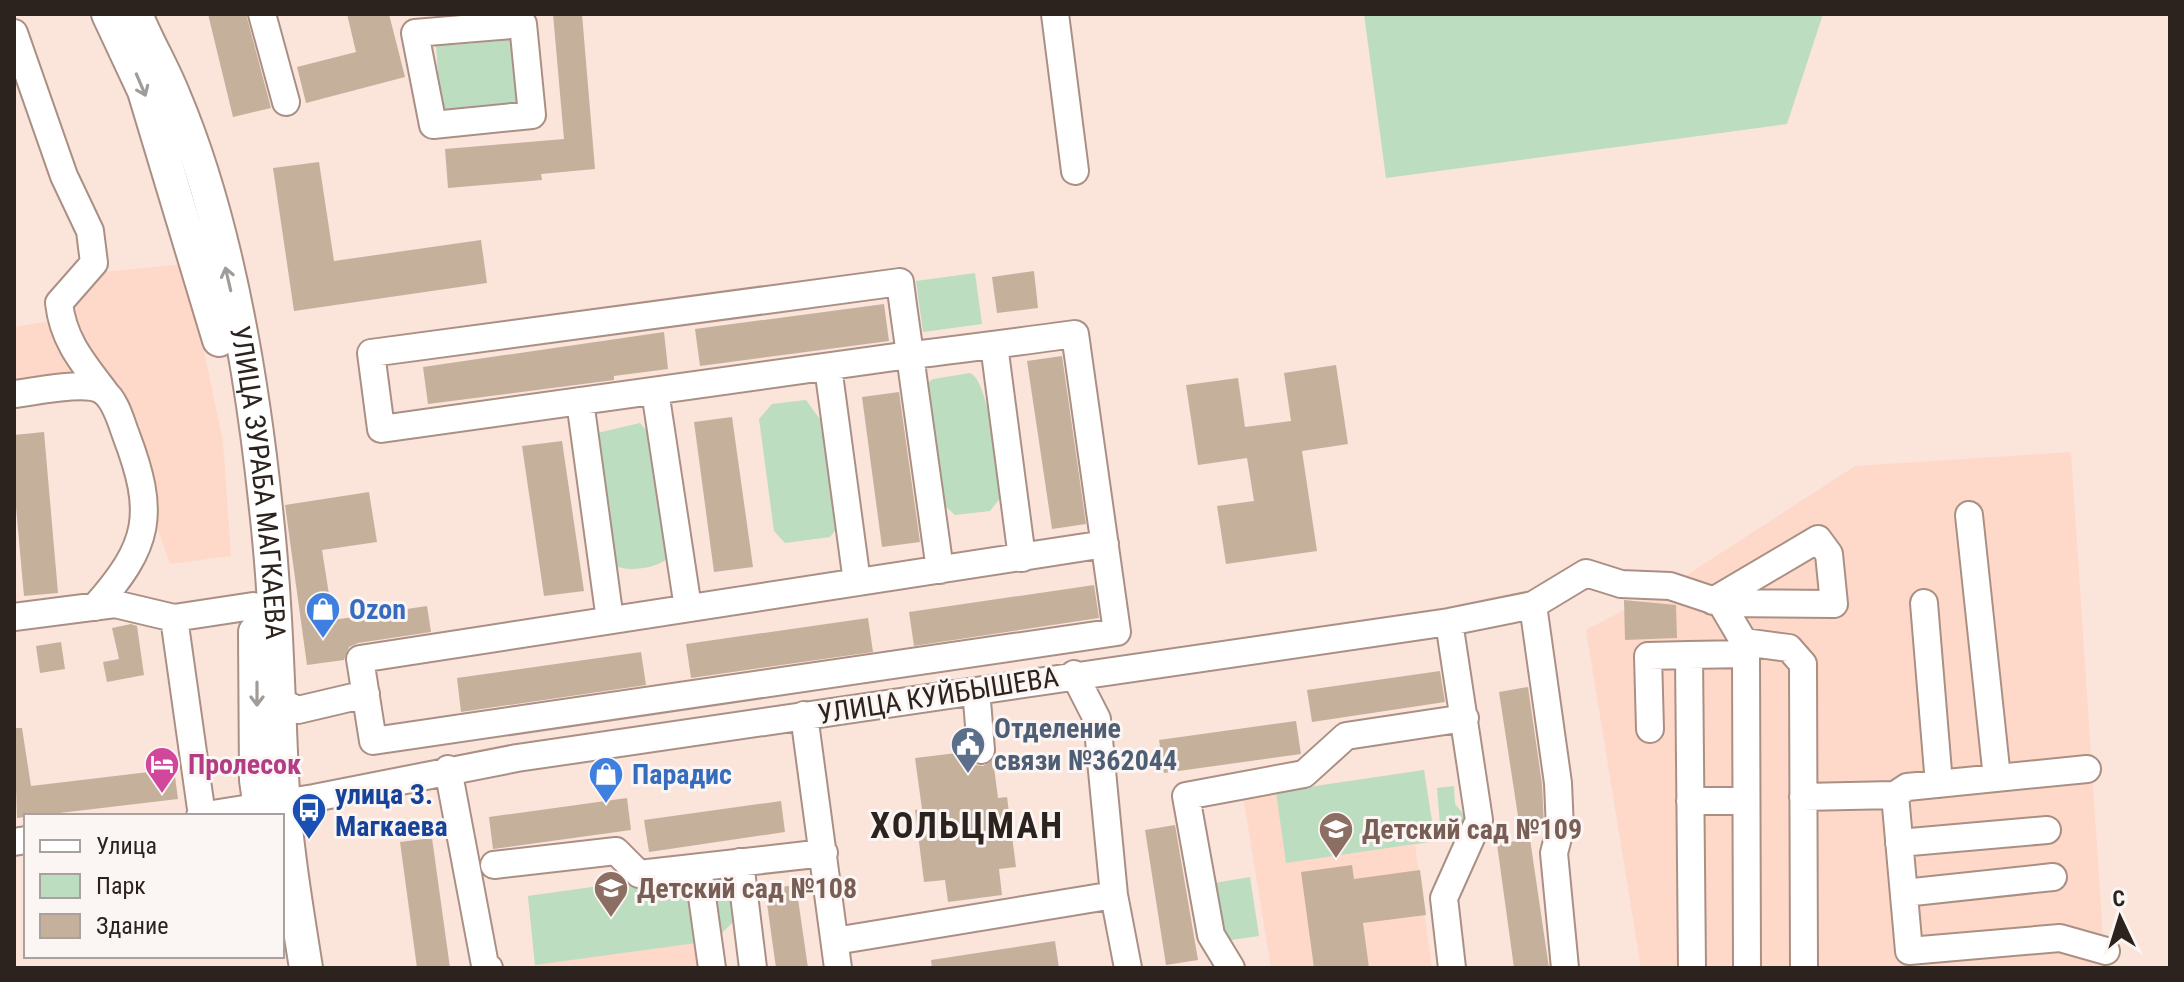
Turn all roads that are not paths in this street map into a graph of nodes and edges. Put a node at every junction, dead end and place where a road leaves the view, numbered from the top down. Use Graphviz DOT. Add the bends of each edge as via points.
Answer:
graph roads {
  1 [pos="108,14"];
  2 [pos="136,14"];
  3 [pos="262,14"];
  4 [pos="1055,14"];
  5 [pos="412,24"];
  6 [pos="14,33"];
  7 [pos="286,102"];
  8 [pos="1075,171"];
  9 [pos="994,345"];
  10 [pos="910,356"];
  11 [pos="828,367"];
  12 [pos="655,391"];
  13 [pos="105,392"];
  14 [pos="14,394"];
  15 [pos="580,401"];
  16 [pos="1969,515"];
  17 [pos="1105,544"];
  18 [pos="1022,558"];
  19 [pos="940,570"];
  20 [pos="857,582"];
  21 [pos="1924,603"];
  22 [pos="1533,605"];
  23 [pos="253,606"];
  24 [pos="95,607"];
  25 [pos="688,608"];
  26 [pos="14,617"];
  27 [pos="174,618"];
  28 [pos="610,620"];
  29 [pos="1449,622"];
  30 [pos="1745,648"];
  31 [pos="1689,655"];
  32 [pos="1074,674"];
  33 [pos="366,694"];
  34 [pos="977,701"];
  35 [pos="281,702"];
  36 [pos="804,715"];
  37 [pos="1465,718"];
  38 [pos="1650,729"];
  39 [pos="981,750"];
  40 [pos="448,769"];
  41 [pos="2087,769"];
  42 [pos="1997,778"];
  43 [pos="1939,784"];
  44 [pos="1895,795"];
  45 [pos="1803,797"];
  46 [pos="1690,801"];
  47 [pos="1746,801"];
  48 [pos="268,807"];
  49 [pos="201,814"];
  50 [pos="216,814"];
  51 [pos="2047,830"];
  52 [pos="1899,843"];
  53 [pos="824,853"];
  54 [pos="740,862"];
  55 [pos="494,865"];
  56 [pos="698,868"];
  57 [pos="284,875"];
  58 [pos="2053,877"];
  59 [pos="1904,893"];
  60 [pos="1114,895"];
  61 [pos="835,941"];
  62 [pos="2106,951"];
  63 [pos="306,968"];
  64 [pos="489,968"];
  65 [pos="712,968"];
  66 [pos="753,968"];
  67 [pos="838,968"];
  68 [pos="1128,968"];
  69 [pos="1231,968"];
  70 [pos="1452,968"];
  71 [pos="1565,968"];
  72 [pos="1692,968"];
  73 [pos="1747,968"];
  74 [pos="1804,968"];
  1 -- 23 [label="main road, УЛИЦА ЗУРАБА МАГКАЕВА, one-way" via="144,91 211,303 231,394"];
  35 -- 2 [label="main road, УЛИЦА ЗУРАБА МАГКАЕВА, one-way" via="266,505 230,290 191,141"];
  3 -- 7 [label="street"];
  4 -- 8 [label="street"];
  5 -- 5 [label="street" via="433,125 532,115 523,24"];
  6 -- 13 [label="street" via="64,176 90,231 94,263 59,303 61,323 69,343"];
  9 -- 10 [label="street"];
  9 -- 17 [label="street" via="1075,334"];
  9 -- 18 [label="street"];
  10 -- 11 [label="street"];
  10 -- 15 [label="street" via="900,282 371,353 381,429"];
  10 -- 19 [label="street"];
  11 -- 12 [label="street"];
  11 -- 20 [label="street"];
  12 -- 15 [label="street"];
  12 -- 25 [label="street"];
  13 -- 14 [label="street" via="88,385"];
  13 -- 24 [label="street" via="130,447 145,527 124,575"];
  15 -- 28 [label="street"];
  16 -- 42 [label="street"];
  17 -- 18 [label="street"];
  17 -- 33 [label="street" via="1117,632 373,741"];
  18 -- 19 [label="street"];
  19 -- 20 [label="street"];
  20 -- 25 [label="street"];
  21 -- 43 [label="street"];
  22 -- 29 [label="street, УЛИЦА КУЙБЫШЕВА"];
  22 -- 30 [label="street, УЛИЦА КУЙБЫШЕВА" via="1586,573 1621,584 1670,586 1717,602"];
  22 -- 71 [label="street" via="1558,783 1560,830 1554,853"];
  23 -- 27 [label="street"];
  23 -- 48 [label="main road, УЛИЦА ЗУРАБА МАГКАЕВА, one-way"];
  24 -- 26 [label="street"];
  24 -- 27 [label="street" via="115,604"];
  25 -- 28 [label="street"];
  27 -- 49 [label="street"];
  28 -- 33 [label="street" via="360,659"];
  29 -- 32 [label="street, УЛИЦА КУЙБЫШЕВА"];
  29 -- 37 [label="street"];
  30 -- 31 [label="street"];
  30 -- 45 [label="street" via="1789,648 1803,664"];
  30 -- 47 [label="street"];
  31 -- 38 [label="street" via="1648,656"];
  31 -- 46 [label="street"];
  32 -- 36 [label="street, УЛИЦА КУЙБЫШЕВА"];
  32 -- 60 [label="street" via="1097,719"];
  33 -- 35 [label="street" via="298,710"];
  34 -- 39 [label="street"];
  35 -- 48 [label="main road, УЛИЦА ЗУРАБА МАГКАЕВА"];
  36 -- 40 [label="street, УЛИЦА КУЙБЫШЕВА"];
  36 -- 53 [label="street"];
  37 -- 69 [label="street" via="1346,736 1304,774 1186,796 1211,935"];
  37 -- 70 [label="street" via="1479,820 1444,898"];
  40 -- 48 [label="street, УЛИЦА КУЙБЫШЕВА"];
  40 -- 64 [label="street"];
  41 -- 42 [label="street"];
  42 -- 43 [label="street"];
  43 -- 44 [label="street" via="1907,787"];
  44 -- 45 [label="street"];
  44 -- 52 [label="street"];
  45 -- 74 [label="street"];
  46 -- 47 [label="street"];
  46 -- 72 [label="street"];
  47 -- 73 [label="street"];
  48 -- 50 [label="street, УЛИЦА КУЙБЫШЕВА"];
  51 -- 52 [label="street"];
  52 -- 59 [label="street"];
  53 -- 54 [label="street"];
  53 -- 61 [label="street"];
  54 -- 56 [label="street"];
  54 -- 66 [label="street"];
  55 -- 56 [label="street" via="616,851 639,874"];
  56 -- 65 [label="street"];
  57 -- 63 [label="main road, УЛИЦА ЗУРАБА МАГКАЕВА"];
  58 -- 59 [label="street"];
  59 -- 62 [label="street" via="1909,951 2060,938"];
  60 -- 61 [label="street"];
  60 -- 68 [label="street"];
  61 -- 67 [label="street"];
}
